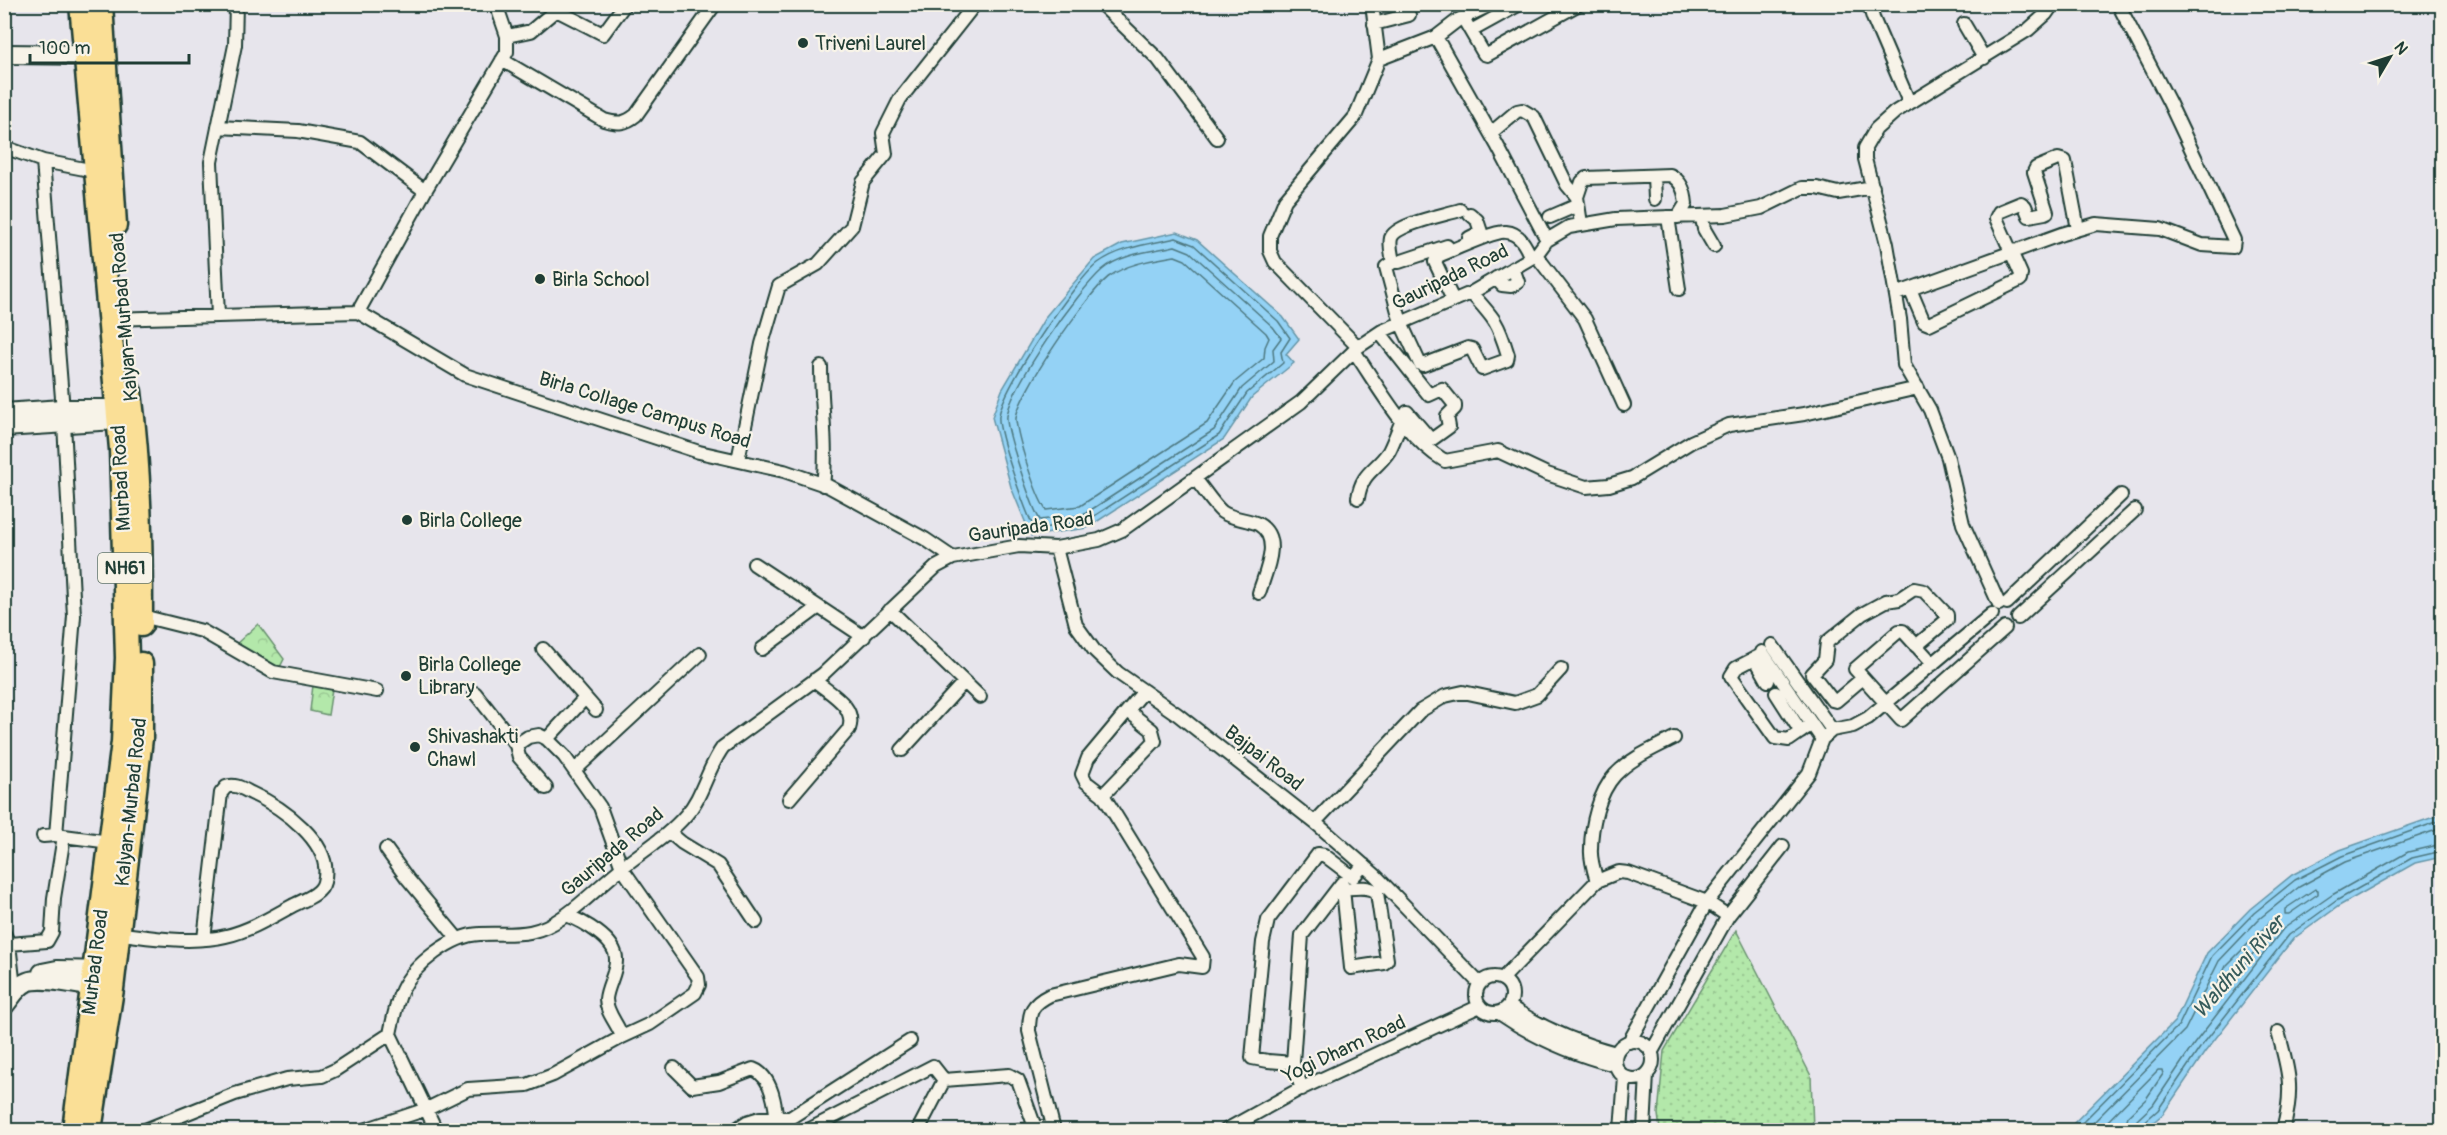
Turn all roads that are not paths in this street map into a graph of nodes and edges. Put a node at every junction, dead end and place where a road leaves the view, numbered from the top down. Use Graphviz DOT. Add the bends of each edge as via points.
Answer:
graph roads {
  1 [pos="81,4"];
  2 [pos="101,4"];
  3 [pos="236,4"];
  4 [pos="496,4"];
  5 [pos="624,4"];
  6 [pos="715,4"];
  7 [pos="975,4"];
  8 [pos="1101,4"];
  9 [pos="1372,4"];
  10 [pos="1492,4"];
  11 [pos="1520,4"];
  12 [pos="1579,4"];
  13 [pos="1869,4"];
  14 [pos="2053,4"];
  15 [pos="2118,4"];
  16 [pos="1409,15"];
  17 [pos="1463,18"];
  18 [pos="1374,24"];
  19 [pos="1964,24"];
  20 [pos="1471,31"];
  21 [pos="507,36"];
  22 [pos="1436,37"];
  23 [pos="4,46"];
  24 [pos="94,50"];
  25 [pos="1987,53"];
  26 [pos="4,54"];
  27 [pos="1379,58"];
  28 [pos="502,60"];
  29 [pos="1909,102"];
  30 [pos="218,127"];
  31 [pos="1491,133"];
  32 [pos="1217,138"];
  33 [pos="4,147"];
  34 [pos="43,161"];
  35 [pos="95,171"];
  36 [pos="1654,176"];
  37 [pos="1873,187"];
  38 [pos="425,191"];
  39 [pos="1655,199"];
  40 [pos="1577,201"];
  41 [pos="1550,217"];
  42 [pos="1673,217"];
  43 [pos="1700,221"];
  44 [pos="1581,224"];
  45 [pos="2078,229"];
  46 [pos="1547,240"];
  47 [pos="1714,246"];
  48 [pos="2010,252"];
  49 [pos="1534,256"];
  50 [pos="1394,262"];
  51 [pos="1679,289"];
  52 [pos="1910,289"];
  53 [pos="1471,293"];
  54 [pos="1896,294"];
  55 [pos="1453,300"];
  56 [pos="358,312"];
  57 [pos="218,316"];
  58 [pos="115,318"];
  59 [pos="1401,323"];
  60 [pos="1380,333"];
  61 [pos="1356,349"];
  62 [pos="821,367"];
  63 [pos="1918,388"];
  64 [pos="1624,405"];
  65 [pos="4,413"];
  66 [pos="126,413"];
  67 [pos="63,416"];
  68 [pos="1404,416"];
  69 [pos="4,427"];
  70 [pos="738,460"];
  71 [pos="1195,479"];
  72 [pos="823,485"];
  73 [pos="2121,495"];
  74 [pos="1358,498"];
  75 [pos="2135,510"];
  76 [pos="1056,548"];
  77 [pos="953,558"];
  78 [pos="754,564"];
  79 [pos="1259,593"];
  80 [pos="819,607"];
  81 [pos="1999,607"];
  82 [pos="890,610"];
  83 [pos="134,615"];
  84 [pos="2018,618"];
  85 [pos="2005,628"];
  86 [pos="864,637"];
  87 [pos="1916,645"];
  88 [pos="543,649"];
  89 [pos="762,649"];
  90 [pos="1763,652"];
  91 [pos="700,654"];
  92 [pos="1933,664"];
  93 [pos="1562,669"];
  94 [pos="1863,678"];
  95 [pos="813,680"];
  96 [pos="1768,681"];
  97 [pos="964,682"];
  98 [pos="377,691"];
  99 [pos="1144,692"];
  100 [pos="475,693"];
  101 [pos="1776,693"];
  102 [pos="1798,694"];
  103 [pos="980,697"];
  104 [pos="585,698"];
  105 [pos="1885,703"];
  106 [pos="596,711"];
  107 [pos="1128,711"];
  108 [pos="1812,724"];
  109 [pos="1801,732"];
  110 [pos="1827,734"];
  111 [pos="1674,738"];
  112 [pos="547,739"];
  113 [pos="516,745"];
  114 [pos="902,750"];
  115 [pos="575,770"];
  116 [pos="546,788"];
  117 [pos="1102,795"];
  118 [pos="789,799"];
  119 [pos="1315,822"];
  120 [pos="669,832"];
  121 [pos="43,836"];
  122 [pos="60,836"];
  123 [pos="110,842"];
  124 [pos="1783,846"];
  125 [pos="386,849"];
  126 [pos="1364,866"];
  127 [pos="622,868"];
  128 [pos="1348,875"];
  129 [pos="1597,881"];
  130 [pos="1341,889"];
  131 [pos="1707,902"];
  132 [pos="566,915"];
  133 [pos="1728,915"];
  134 [pos="756,922"];
  135 [pos="117,933"];
  136 [pos="7,938"];
  137 [pos="457,938"];
  138 [pos="204,939"];
  139 [pos="1502,979"];
  140 [pos="102,980"];
  141 [pos="9,982"];
  142 [pos="1480,984"];
  143 [pos="4,1006"];
  144 [pos="1480,1006"];
  145 [pos="1504,1009"];
  146 [pos="2278,1032"];
  147 [pos="390,1034"];
  148 [pos="622,1037"];
  149 [pos="910,1041"];
  150 [pos="1629,1042"];
  151 [pos="1651,1053"];
  152 [pos="1615,1059"];
  153 [pos="1293,1063"];
  154 [pos="674,1068"];
  155 [pos="1647,1074"];
  156 [pos="1625,1077"];
  157 [pos="944,1080"];
  158 [pos="1302,1089"];
  159 [pos="427,1109"];
  160 [pos="1254,1115"];
  161 [pos="171,1125"];
  162 [pos="777,1125"];
  163 [pos="1053,1128"];
  164 [pos="1035,1129"];
  165 [pos="74,1131"];
  166 [pos="90,1131"];
  167 [pos="145,1131"];
  168 [pos="364,1131"];
  169 [pos="436,1131"];
  170 [pos="735,1131"];
  171 [pos="808,1131"];
  172 [pos="918,1131"];
  173 [pos="1019,1131"];
  174 [pos="1226,1131"];
  175 [pos="1254,1131"];
  176 [pos="1621,1131"];
  177 [pos="1644,1131"];
  178 [pos="2283,1131"];
  1 -- 24 [label="highway, NH61"];
  2 -- 24 [label="highway, Kalyan-Murbad Road / NH61"];
  3 -- 30 [label="street" via="234,45"];
  4 -- 21 [label="street"];
  5 -- 21 [label="street" via="603,34 556,10 531,31"];
  6 -- 28 [label="street" via="636,115 618,124 604,120"];
  7 -- 70 [label="street" via="900,99 884,133 886,154 863,182 852,226 818,264 779,286 762,344"];
  8 -- 32 [label="street" via="1158,59"];
  9 -- 18 [label="street"];
  10 -- 17 [label="street"];
  11 -- 20 [label="street"];
  12 -- 20 [label="street" via="1487,55"];
  13 -- 29 [label="street"];
  14 -- 25 [label="street" via="2037,23"];
  15 -- 45 [label="street" via="2169,102 2234,240 2233,247 2202,245 2160,229 2133,225 2096,224"];
  16 -- 18 [label="street"];
  17 -- 20 [label="street"];
  17 -- 22 [label="street"];
  18 -- 27 [label="street"];
  19 -- 25 [label="street"];
  21 -- 28 [label="street" via="507,52"];
  22 -- 27 [label="street"];
  22 -- 31 [label="street"];
  23 -- 24 [label="street"];
  24 -- 26 [label="street"];
  24 -- 35 [label="highway, NH61"];
  24 -- 58 [label="highway, Kalyan-Murbad Road / NH61"];
  25 -- 29 [label="street"];
  27 -- 61 [label="street" via="1355,117 1285,200 1270,236 1275,262"];
  28 -- 38 [label="street"];
  29 -- 37 [label="street" via="1876,129 1865,148"];
  30 -- 38 [label="street" via="298,131 360,142"];
  30 -- 57 [label="street" via="210,162"];
  31 -- 40 [label="street" via="1517,111 1530,113"];
  31 -- 46 [label="street"];
  33 -- 34 [label="street"];
  34 -- 35 [label="street"];
  34 -- 67 [label="street"];
  35 -- 58 [label="highway, NH61"];
  36 -- 39 [label="street"];
  36 -- 40 [label="street" via="1586,178 1581,182"];
  36 -- 42 [label="street" via="1670,175 1681,184 1686,204"];
  37 -- 43 [label="street, Gauripada Road" via="1838,193 1802,189 1761,208"];
  37 -- 54 [label="street"];
  38 -- 56 [label="street"];
  40 -- 41 [label="street"];
  40 -- 44 [label="street"];
  42 -- 43 [label="street, Gauripada Road"];
  42 -- 44 [label="street, Gauripada Road"];
  42 -- 51 [label="street"];
  43 -- 47 [label="street"];
  44 -- 46 [label="street, Gauripada Road"];
  45 -- 48 [label="street"];
  45 -- 48 [label="street" via="2065,161 2058,159 2034,172 2047,212 2029,216 2021,203 1999,212 1995,218"];
  46 -- 49 [label="street, Gauripada Road"];
  48 -- 52 [label="street"];
  48 -- 52 [label="street" via="2020,280 1929,324 1924,322"];
  49 -- 53 [label="street, Gauripada Road"];
  49 -- 55 [label="street" via="1517,236 1503,231 1438,256 1435,262"];
  49 -- 64 [label="street" via="1585,319"];
  50 -- 50 [label="street" via="1390,244 1400,228 1465,212 1477,220 1479,235"];
  50 -- 59 [label="street" via="1386,267"];
  52 -- 54 [label="street"];
  53 -- 55 [label="street, Gauripada Road"];
  53 -- 59 [label="street" via="1500,328 1507,360 1482,369 1468,348 1420,364"];
  54 -- 63 [label="street" via="1904,365"];
  55 -- 59 [label="street, Gauripada Road"];
  56 -- 57 [label="street"];
  56 -- 70 [label="street, Birla Collage Campus Road" via="465,375 699,452"];
  57 -- 58 [label="street"];
  58 -- 66 [label="highway, Kalyan-Murbad Road / NH61"];
  59 -- 60 [label="street, Gauripada Road"];
  60 -- 61 [label="street, Gauripada Road"];
  60 -- 68 [label="street" via="1429,395 1442,389 1455,405 1447,417 1449,427 1431,440"];
  61 -- 68 [label="street"];
  61 -- 71 [label="street, Gauripada Road" via="1301,402"];
  62 -- 72 [label="street" via="826,461"];
  63 -- 68 [label="street" via="1804,414 1730,425 1691,442 1632,478 1586,487 1498,451 1445,461 1432,453"];
  63 -- 81 [label="street" via="1948,458 1963,524"];
  65 -- 67 [label="street"];
  66 -- 67 [label="street"];
  66 -- 83 [label="highway, Kalyan-Murbad Road / NH61" via="141,555"];
  67 -- 69 [label="street"];
  67 -- 122 [label="street" via="74,616"];
  68 -- 74 [label="street" via="1389,450 1364,476"];
  70 -- 72 [label="street, Birla Collage Campus Road"];
  71 -- 76 [label="street, Gauripada Road" via="1122,530 1099,540"];
  71 -- 79 [label="street" via="1224,513 1257,524 1265,531 1271,542"];
  72 -- 77 [label="street, Birla Collage Campus Road" via="901,525"];
  73 -- 81 [label="street"];
  75 -- 84 [label="street"];
  76 -- 77 [label="street, Gauripada Road" via="1019,546"];
  76 -- 99 [label="street, Bajpai Road" via="1076,625 1094,650"];
  77 -- 82 [label="street, Gauripada Road" via="936,567"];
  78 -- 80 [label="street"];
  80 -- 86 [label="street"];
  80 -- 89 [label="street"];
  81 -- 84 [label="street" via="2017,610"];
  81 -- 85 [label="street" via="1994,622"];
  81 -- 92 [label="street"];
  82 -- 86 [label="street, Gauripada Road"];
  82 -- 97 [label="street"];
  83 -- 98 [label="street" via="201,631 273,672"];
  83 -- 123 [label="highway, Murbad Road / NH61"];
  83 -- 135 [label="highway, Kalyan-Murbad Road / NH61" via="141,738"];
  84 -- 85 [label="street"];
  85 -- 105 [label="street" via="1901,720"];
  86 -- 95 [label="street, Gauripada Road"];
  87 -- 92 [label="street"];
  87 -- 94 [label="street" via="1899,631 1857,665 1855,669"];
  87 -- 94 [label="street" via="1947,620 1947,615 1924,591 1914,589 1862,614 1827,642 1825,660 1812,674 1836,701"];
  88 -- 104 [label="street"];
  90 -- 96 [label="street"];
  90 -- 102 [label="street"];
  90 -- 109 [label="street" via="1736,668 1731,676 1774,738 1789,740"];
  91 -- 115 [label="street"];
  92 -- 105 [label="street"];
  93 -- 119 [label="street" via="1537,695 1515,703 1463,692 1445,696 1420,711"];
  94 -- 105 [label="street"];
  95 -- 118 [label="street" via="847,708 851,721 849,729"];
  95 -- 120 [label="street, Gauripada Road" via="723,747 696,800"];
  97 -- 103 [label="street"];
  97 -- 114 [label="street"];
  99 -- 107 [label="street"];
  99 -- 119 [label="street, Bajpai Road"];
  100 -- 113 [label="street"];
  101 -- 109 [label="street"];
  102 -- 108 [label="street"];
  102 -- 110 [label="street"];
  104 -- 106 [label="street"];
  104 -- 112 [label="street"];
  105 -- 110 [label="street" via="1868,718"];
  107 -- 117 [label="street" via="1088,758 1082,774"];
  107 -- 117 [label="street" via="1152,730 1155,741"];
  108 -- 109 [label="street"];
  108 -- 110 [label="street"];
  110 -- 131 [label="street" via="1809,773"];
  111 -- 129 [label="street" via="1635,759 1614,776 1604,792 1590,850"];
  112 -- 113 [label="street" via="538,735"];
  112 -- 115 [label="street"];
  113 -- 116 [label="street" via="519,757"];
  115 -- 127 [label="street" via="600,807"];
  117 -- 163 [label="street" via="1203,957 1202,967 1179,963 1050,995 1037,1002 1029,1016 1029,1031"];
  119 -- 126 [label="street, Bajpai Road"];
  120 -- 127 [label="street, Gauripada Road"];
  120 -- 134 [label="street" via="718,865"];
  121 -- 122 [label="street"];
  122 -- 123 [label="street"];
  122 -- 136 [label="street" via="52,932 47,941"];
  123 -- 140 [label="highway, Murbad Road / NH61"];
  124 -- 133 [label="street"];
  125 -- 137 [label="street"];
  126 -- 128 [label="street" via="1353,877"];
  126 -- 142 [label="street, Bajpai Road"];
  127 -- 132 [label="street, Gauripada Road"];
  127 -- 148 [label="street" via="693,968 699,985 680,1005"];
  128 -- 130 [label="street"];
  128 -- 153 [label="street" via="1318,854 1268,920 1252,1058"];
  129 -- 131 [label="street" via="1619,872 1628,873"];
  129 -- 139 [label="street"];
  130 -- 130 [label="street" via="1371,888 1377,893 1387,960 1384,963 1352,968"];
  130 -- 153 [label="street" via="1302,935"];
  131 -- 133 [label="street"];
  131 -- 150 [label="street"];
  132 -- 137 [label="street, Gauripada Road" via="522,935 478,934"];
  132 -- 148 [label="street" via="593,928 617,958 606,999"];
  133 -- 151 [label="street"];
  135 -- 138 [label="street"];
  135 -- 140 [label="highway, Kalyan-Murbad Road / NH61"];
  136 -- 141 [label="street"];
  137 -- 147 [label="street, Gauripada Road" via="414,972 402,990"];
  138 -- 138 [label="street" via="221,793 234,785 267,800 298,821 321,854 325,880 314,895 283,911 227,936"];
  139 -- 142 [label="street" via="1490,978"];
  139 -- 145 [label="street" via="1512,994"];
  140 -- 141 [label="street" via="57,970"];
  140 -- 143 [label="street" via="28,981"];
  140 -- 165 [label="highway, Murbad Road / NH61"];
  140 -- 166 [label="highway, Kalyan-Murbad Road / NH61"];
  142 -- 144 [label="street" via="1476,995"];
  144 -- 145 [label="street" via="1488,1012"];
  144 -- 158 [label="street, Yogi Dham Road"];
  145 -- 152 [label="street" via="1541,1039 1566,1050"];
  146 -- 178 [label="street" via="2291,1091"];
  147 -- 159 [label="street"];
  147 -- 161 [label="street" via="328,1073 235,1094"];
  148 -- 159 [label="street" via="527,1085 468,1089"];
  149 -- 162 [label="street"];
  150 -- 151 [label="street" via="1645,1045"];
  150 -- 152 [label="street" via="1621,1046"];
  151 -- 155 [label="street" via="1652,1064"];
  152 -- 156 [label="street"];
  153 -- 158 [label="street"];
  154 -- 162 [label="street" via="692,1086 719,1082 753,1069 760,1072 767,1078"];
  155 -- 156 [label="street" via="1637,1079"];
  155 -- 177 [label="street"];
  156 -- 176 [label="street"];
  157 -- 164 [label="street" via="1009,1075 1018,1080"];
  157 -- 171 [label="street" via="933,1066"];
  157 -- 172 [label="street"];
  158 -- 160 [label="street, Yogi Dham Road"];
  159 -- 168 [label="street"];
  159 -- 169 [label="street"];
  160 -- 174 [label="street, Yogi Dham Road"];
  160 -- 175 [label="street"];
  161 -- 167 [label="street"];
  162 -- 170 [label="street" via="760,1118"];
  163 -- 164 [label="street"];
  164 -- 173 [label="street"];
}
